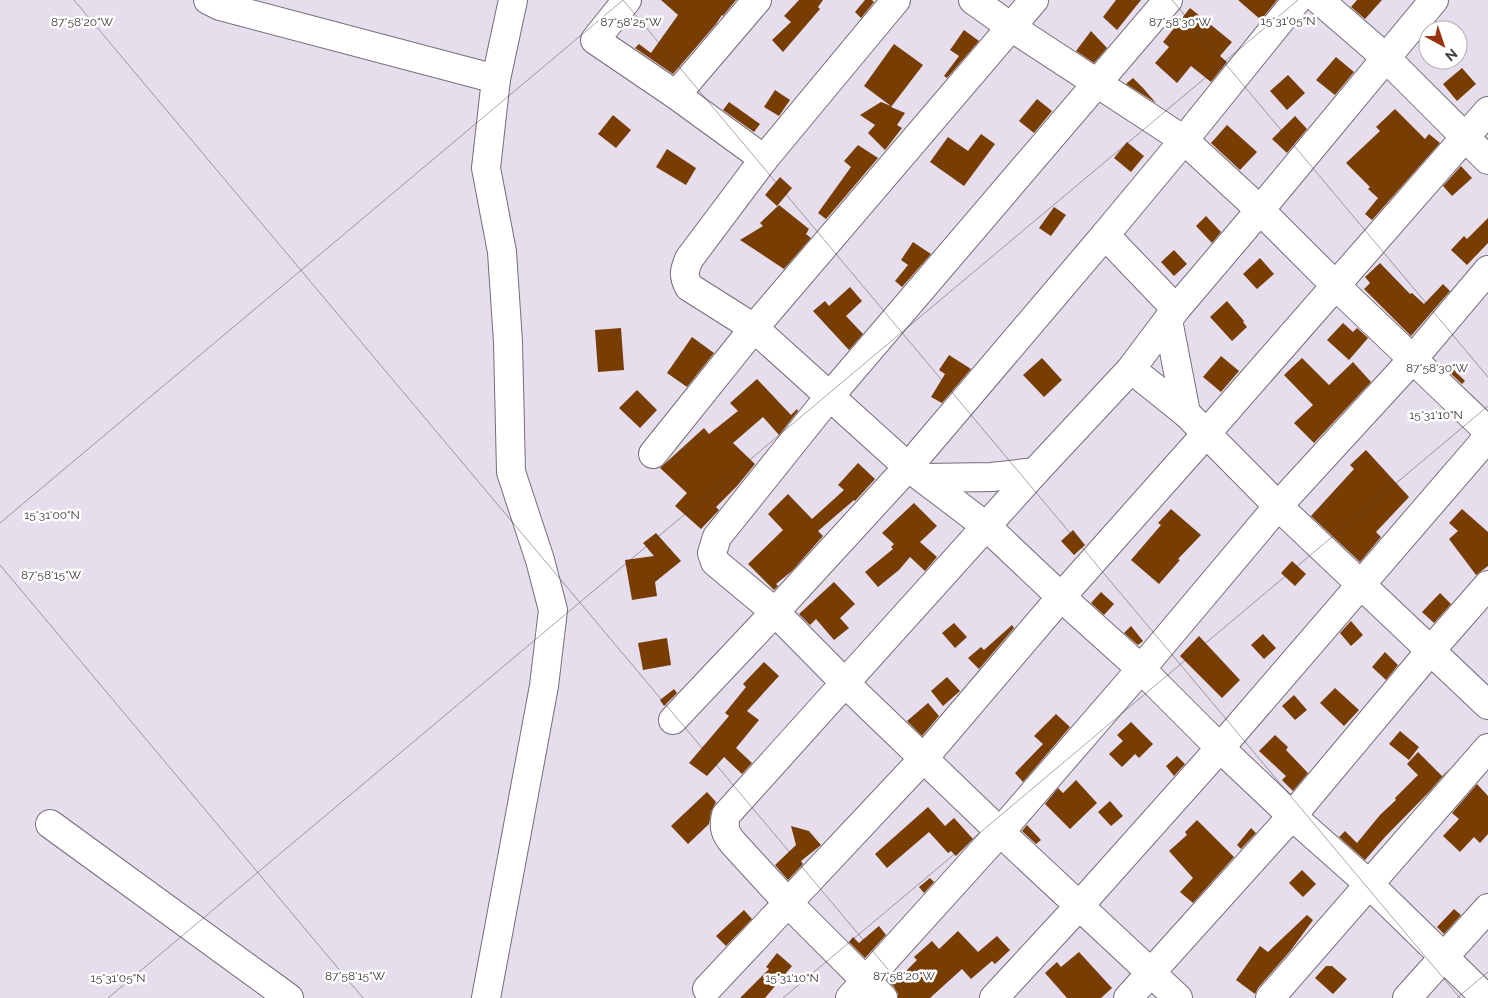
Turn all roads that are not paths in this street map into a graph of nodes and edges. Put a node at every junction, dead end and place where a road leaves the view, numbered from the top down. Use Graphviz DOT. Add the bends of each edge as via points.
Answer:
graph roads {
  1 [pos="208,0"];
  2 [pos="513,0"];
  3 [pos="627,0"];
  4 [pos="757,0"];
  5 [pos="896,0"];
  6 [pos="973,0"];
  7 [pos="1034,0"];
  8 [pos="1168,0"];
  9 [pos="1297,0"];
  10 [pos="1319,0"];
  11 [pos="1434,0"];
  12 [pos="1011,27"];
  13 [pos="1385,58"];
  14 [pos="496,79"];
  15 [pos="1098,84"];
  16 [pos="676,95"];
  17 [pos="1488,111"];
  18 [pos="1466,137"];
  19 [pos="1184,140"];
  20 [pos="764,159"];
  21 [pos="1488,160"];
  22 [pos="1260,210"];
  23 [pos="1105,234"];
  24 [pos="1488,270"];
  25 [pos="1336,286"];
  26 [pos="1172,315"];
  27 [pos="754,328"];
  28 [pos="1412,360"];
  29 [pos="1131,369"];
  30 [pos="829,397"];
  31 [pos="1186,413"];
  32 [pos="1488,430"];
  33 [pos="1205,435"];
  34 [pos="1488,437"];
  35 [pos="653,454"];
  36 [pos="1035,472"];
  37 [pos="915,473"];
  38 [pos="1278,506"];
  39 [pos="987,527"];
  40 [pos="1361,584"];
  41 [pos="1488,585"];
  42 [pos="1061,597"];
  43 [pos="775,612"];
  44 [pos="1431,650"];
  45 [pos="1141,669"];
  46 [pos="845,683"];
  47 [pos="1488,705"];
  48 [pos="673,720"];
  49 [pos="1220,748"];
  50 [pos="1488,748"];
  51 [pos="923,759"];
  52 [pos="1292,816"];
  53 [pos="50,824"];
  54 [pos="1000,832"];
  55 [pos="1370,885"];
  56 [pos="789,904"];
  57 [pos="1079,906"];
  58 [pos="1488,908"];
  59 [pos="1444,958"];
  60 [pos="1150,973"];
  61 [pos="707,989"];
  62 [pos="866,992"];
  63 [pos="289,998"];
  64 [pos="486,998"];
  65 [pos="994,998"];
  66 [pos="1128,998"];
  67 [pos="1178,998"];
  68 [pos="1270,998"];
  69 [pos="1407,998"];
  70 [pos="1486,998"];
  1 -- 14 [label="street"];
  2 -- 14 [label="street"];
  3 -- 16 [label="street" via="595,40"];
  4 -- 16 [label="street"];
  5 -- 20 [label="street"];
  6 -- 12 [label="street"];
  7 -- 12 [label="street"];
  8 -- 15 [label="street"];
  9 -- 19 [label="street"];
  10 -- 13 [label="street"];
  11 -- 13 [label="street"];
  12 -- 15 [label="street"];
  12 -- 27 [label="street"];
  13 -- 18 [label="street"];
  13 -- 22 [label="street"];
  14 -- 64 [label="street" via="486,168 502,252 511,472 553,610 544,686"];
  15 -- 19 [label="street"];
  15 -- 30 [label="street"];
  16 -- 20 [label="street"];
  17 -- 18 [label="street"];
  18 -- 21 [label="street"];
  18 -- 25 [label="street"];
  19 -- 22 [label="street"];
  19 -- 23 [label="street"];
  20 -- 27 [label="street" via="689,259 684,271 689,287"];
  22 -- 25 [label="street"];
  22 -- 26 [label="street"];
  23 -- 26 [label="street"];
  23 -- 37 [label="street"];
  24 -- 28 [label="street"];
  25 -- 28 [label="street"];
  25 -- 33 [label="street"];
  26 -- 29 [label="street"];
  26 -- 31 [label="street"];
  27 -- 30 [label="street"];
  27 -- 35 [label="street"];
  28 -- 32 [label="street"];
  28 -- 38 [label="street"];
  29 -- 31 [label="street"];
  29 -- 36 [label="street"];
  30 -- 37 [label="street"];
  30 -- 43 [label="street" via="717,537 712,553 715,562"];
  31 -- 33 [label="street"];
  33 -- 38 [label="street"];
  33 -- 42 [label="street"];
  34 -- 40 [label="street"];
  36 -- 37 [label="street" via="992,477"];
  36 -- 39 [label="street"];
  37 -- 39 [label="street"];
  37 -- 43 [label="street"];
  38 -- 40 [label="street"];
  38 -- 45 [label="street"];
  39 -- 42 [label="street"];
  39 -- 46 [label="street"];
  40 -- 44 [label="street"];
  40 -- 49 [label="street"];
  41 -- 44 [label="street"];
  42 -- 45 [label="street"];
  42 -- 51 [label="street"];
  43 -- 46 [label="street"];
  43 -- 48 [label="street"];
  44 -- 47 [label="street"];
  44 -- 52 [label="street"];
  45 -- 49 [label="street"];
  45 -- 54 [label="street"];
  46 -- 51 [label="street"];
  46 -- 56 [label="street" via="726,815 726,835"];
  49 -- 52 [label="street"];
  49 -- 57 [label="street"];
  50 -- 55 [label="street"];
  51 -- 54 [label="street"];
  51 -- 56 [label="street"];
  52 -- 55 [label="street"];
  52 -- 60 [label="street"];
  53 -- 63 [label="street"];
  54 -- 57 [label="street"];
  54 -- 62 [label="street"];
  55 -- 59 [label="street"];
  55 -- 68 [label="street"];
  56 -- 61 [label="street"];
  56 -- 62 [label="street"];
  57 -- 60 [label="street"];
  57 -- 65 [label="street"];
  58 -- 59 [label="street"];
  59 -- 69 [label="street"];
  59 -- 70 [label="street"];
  60 -- 66 [label="street"];
  60 -- 67 [label="street"];
}
